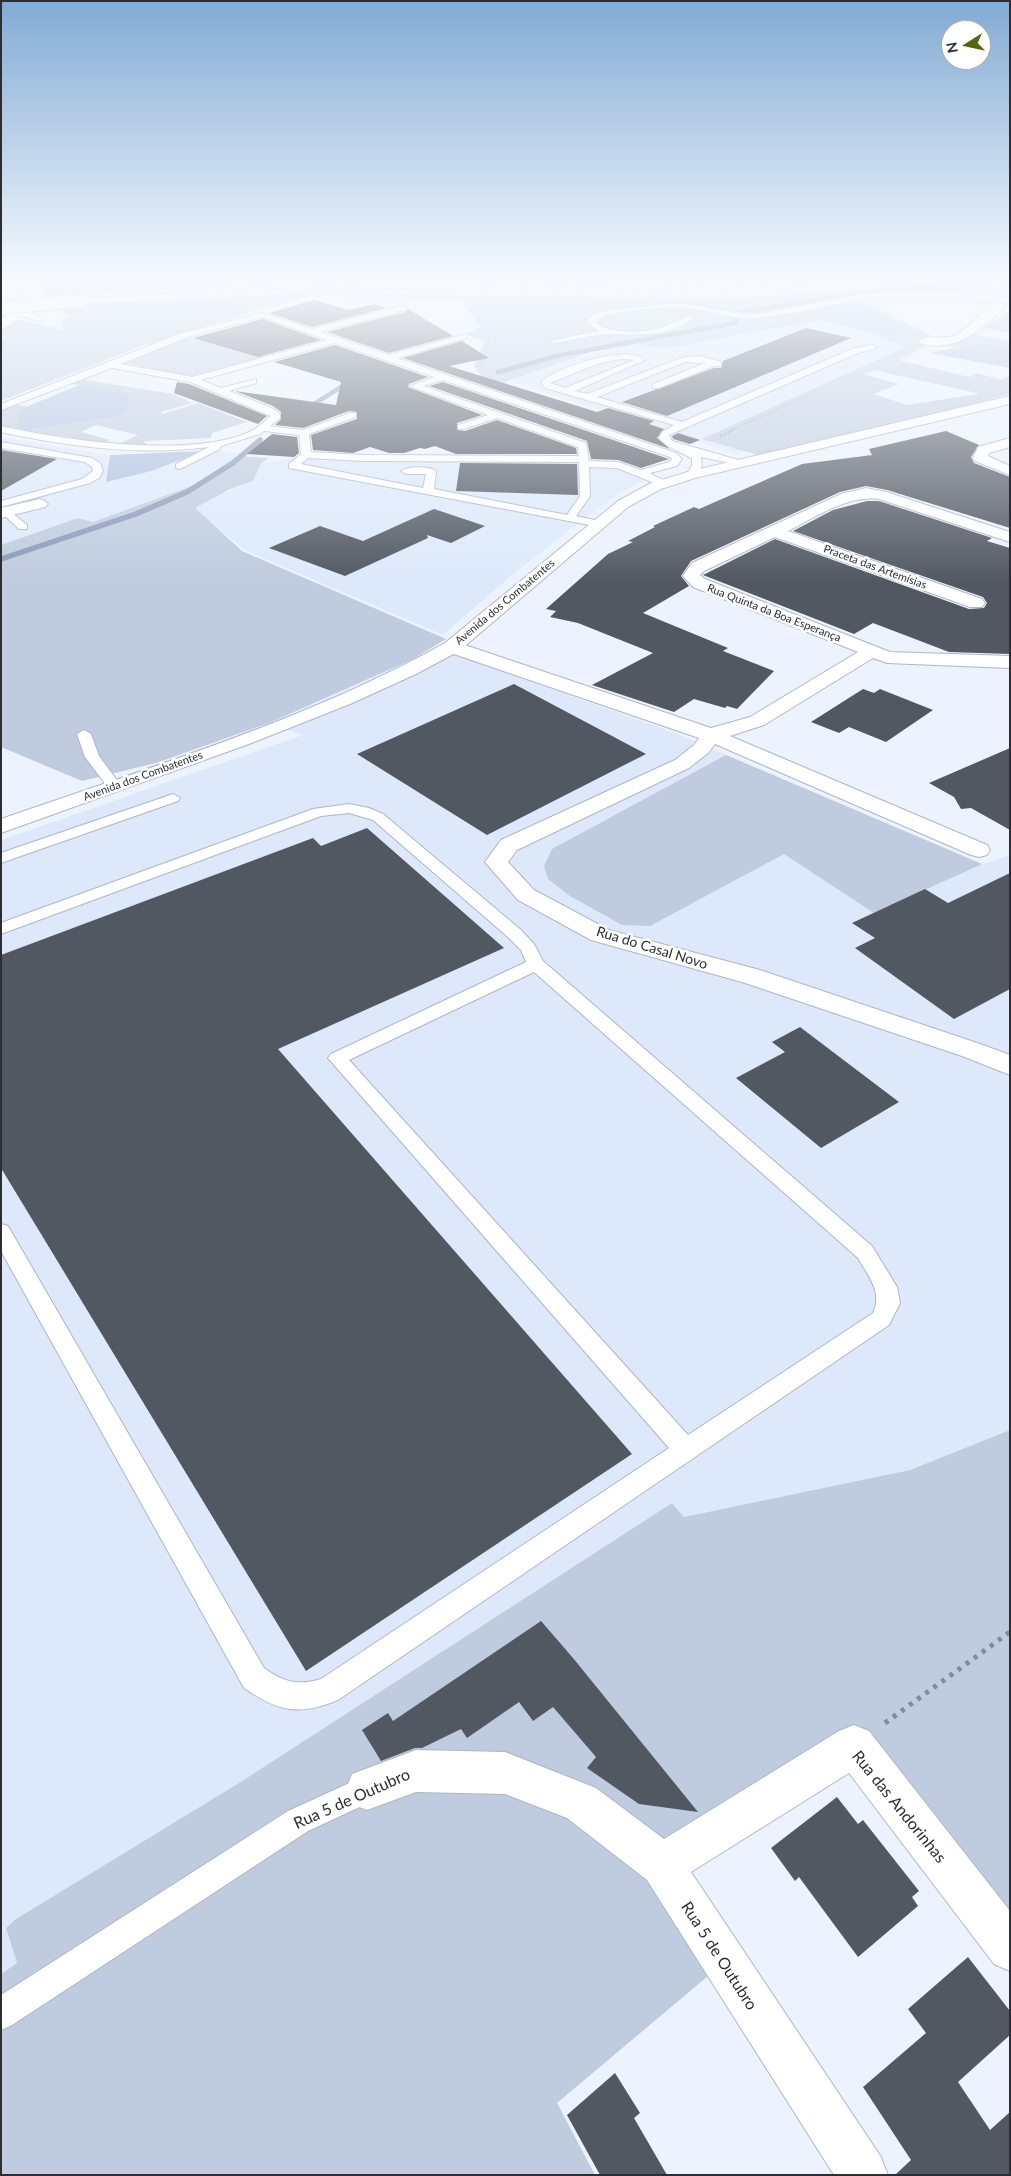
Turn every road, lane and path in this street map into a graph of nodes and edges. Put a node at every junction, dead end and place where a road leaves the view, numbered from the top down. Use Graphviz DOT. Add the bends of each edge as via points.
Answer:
graph roads {
  1 [pos="70,381"];
  2 [pos="193,381"];
  3 [pos="253,381"];
  4 [pos="431,381"];
  5 [pos="458,381"];
  6 [pos="550,381"];
  7 [pos="593,381"];
  8 [pos="632,381"];
  9 [pos="670,381"];
  10 [pos="786,381"];
  11 [pos="656,386"];
  12 [pos="220,391"];
  13 [pos="566,391"];
  14 [pos="588,398"];
  15 [pos="1010,400"];
  16 [pos="1,407"];
  17 [pos="353,415"];
  18 [pos="497,415"];
  19 [pos="682,425"];
  20 [pos="461,427"];
  21 [pos="264,428"];
  22 [pos="1,429"];
  23 [pos="304,433"];
  24 [pos="1010,442"];
  25 [pos="220,444"];
  26 [pos="1,445"];
  27 [pos="681,447"];
  28 [pos="306,455"];
  29 [pos="584,461"];
  30 [pos="744,463"];
  31 [pos="180,466"];
  32 [pos="377,470"];
  33 [pos="1010,470"];
  34 [pos="329,473"];
  35 [pos="640,473"];
  36 [pos="691,475"];
  37 [pos="663,484"];
  38 [pos="391,485"];
  39 [pos="428,492"];
  40 [pos="40,504"];
  41 [pos="3,510"];
  42 [pos="570,518"];
  43 [pos="600,524"];
  44 [pos="23,527"];
  45 [pos="774,531"];
  46 [pos="1010,538"];
  47 [pos="976,603"];
  48 [pos="452,647"];
  49 [pos="872,651"];
  50 [pos="1010,662"];
  51 [pos="84,734"];
  52 [pos="711,735"];
  53 [pos="115,787"];
  54 [pos="173,798"];
  55 [pos="1,826"];
  56 [pos="979,850"];
  57 [pos="1,858"];
  58 [pos="1,929"];
  59 [pos="536,964"];
  60 [pos="1010,1066"];
  61 [pos="1,1232"];
  62 [pos="686,1450"];
  63 [pos="1010,1632"];
  64 [pos="854,1746"];
  65 [pos="367,1789"];
  66 [pos="662,1865"];
  67 [pos="1010,1948"];
  68 [pos="1,2014"];
  69 [pos="863,2175"];
  1 -- 16 [label="lane"];
  2 -- 12 [label="lane"];
  3 -- 12 [label="lane"];
  4 -- 18 [label="lane" via="414,386"];
  5 -- 35 [label="lane" via="677,459 673,464"];
  6 -- 13 [label="lane" via="546,382 548,386"];
  7 -- 13 [label="lane"];
  8 -- 14 [label="lane"];
  9 -- 11 [label="lane"];
  10 -- 19 [label="lane"];
  12 -- 21 [label="lane" via="274,412 277,416"];
  13 -- 14 [label="lane"];
  14 -- 19 [label="lane"];
  15 -- 30 [label="street, Avenida dos Combatentes"];
  17 -- 23 [label="lane"];
  18 -- 20 [label="lane"];
  18 -- 29 [label="lane" via="579,443 583,448"];
  19 -- 27 [label="lane" via="667,432 664,438"];
  21 -- 23 [label="lane"];
  21 -- 25 [label="lane" via="242,440"];
  22 -- 25 [label="lane" via="122,448"];
  23 -- 28 [label="lane"];
  24 -- 33 [label="street" via="983,450 980,458"];
  25 -- 31 [label="lane"];
  26 -- 41 [label="lane" via="88,460 96,465 98,471 86,482"];
  27 -- 30 [label="lane"];
  27 -- 36 [label="lane" via="697,458"];
  28 -- 29 [label="lane"];
  28 -- 34 [label="lane" via="293,466"];
  29 -- 35 [label="lane" via="618,465"];
  29 -- 42 [label="lane" via="585,496"];
  30 -- 36 [label="street, Avenida dos Combatentes"];
  32 -- 34 [label="lane" via="334,470"];
  34 -- 38 [label="lane"];
  35 -- 37 [label="lane"];
  36 -- 37 [label="street, Avenida dos Combatentes"];
  37 -- 43 [label="street, Avenida dos Combatentes" via="622,504"];
  38 -- 39 [label="lane"];
  38 -- 39 [label="lane" via="394,471 431,471"];
  39 -- 42 [label="lane"];
  40 -- 41 [label="street"];
  41 -- 44 [label="lane"];
  42 -- 43 [label="lane"];
  43 -- 48 [label="street, Avenida dos Combatentes"];
  45 -- 46 [label="street, Rua Quinta da Boa Esperança" via="846,497 866,493"];
  45 -- 47 [label="street, Praceta das Artemísias"];
  45 -- 49 [label="street, Rua Quinta da Boa Esperança" via="706,562 691,576 698,583 724,594"];
  48 -- 52 [label="street"];
  48 -- 53 [label="street, Avenida dos Combatentes" via="335,703"];
  49 -- 50 [label="street" via="887,658"];
  49 -- 52 [label="street" via="757,721"];
  51 -- 53 [label="lane" via="92,757"];
  52 -- 56 [label="street"];
  52 -- 60 [label="street, Rua do Casal Novo" via="701,749 682,764 509,845 496,862 526,895 600,935 751,976"];
  53 -- 55 [label="street, Avenida dos Combatentes"];
  54 -- 57 [label="lane"];
  58 -- 59 [label="lane" via="318,812 353,808 378,817 508,927 528,948"];
  59 -- 62 [label="lane" via="337,1058"];
  59 -- 62 [label="lane" via="865,1252 886,1287 889,1303 882,1319"];
  61 -- 62 [label="lane" via="254,1678 290,1698 308,1697 328,1690"];
  63 -- 64 [label="path"];
  64 -- 66 [label="street, Rua das Andorinhas"];
  64 -- 67 [label="street, Rua das Andorinhas"];
  65 -- 66 [label="street, Rua 5 de Outubro" via="416,1771 505,1773 581,1804"];
  65 -- 68 [label="lane, Rua 5 de Outubro" via="298,1821"];
  66 -- 69 [label="street, Rua 5 de Outubro"];
}
